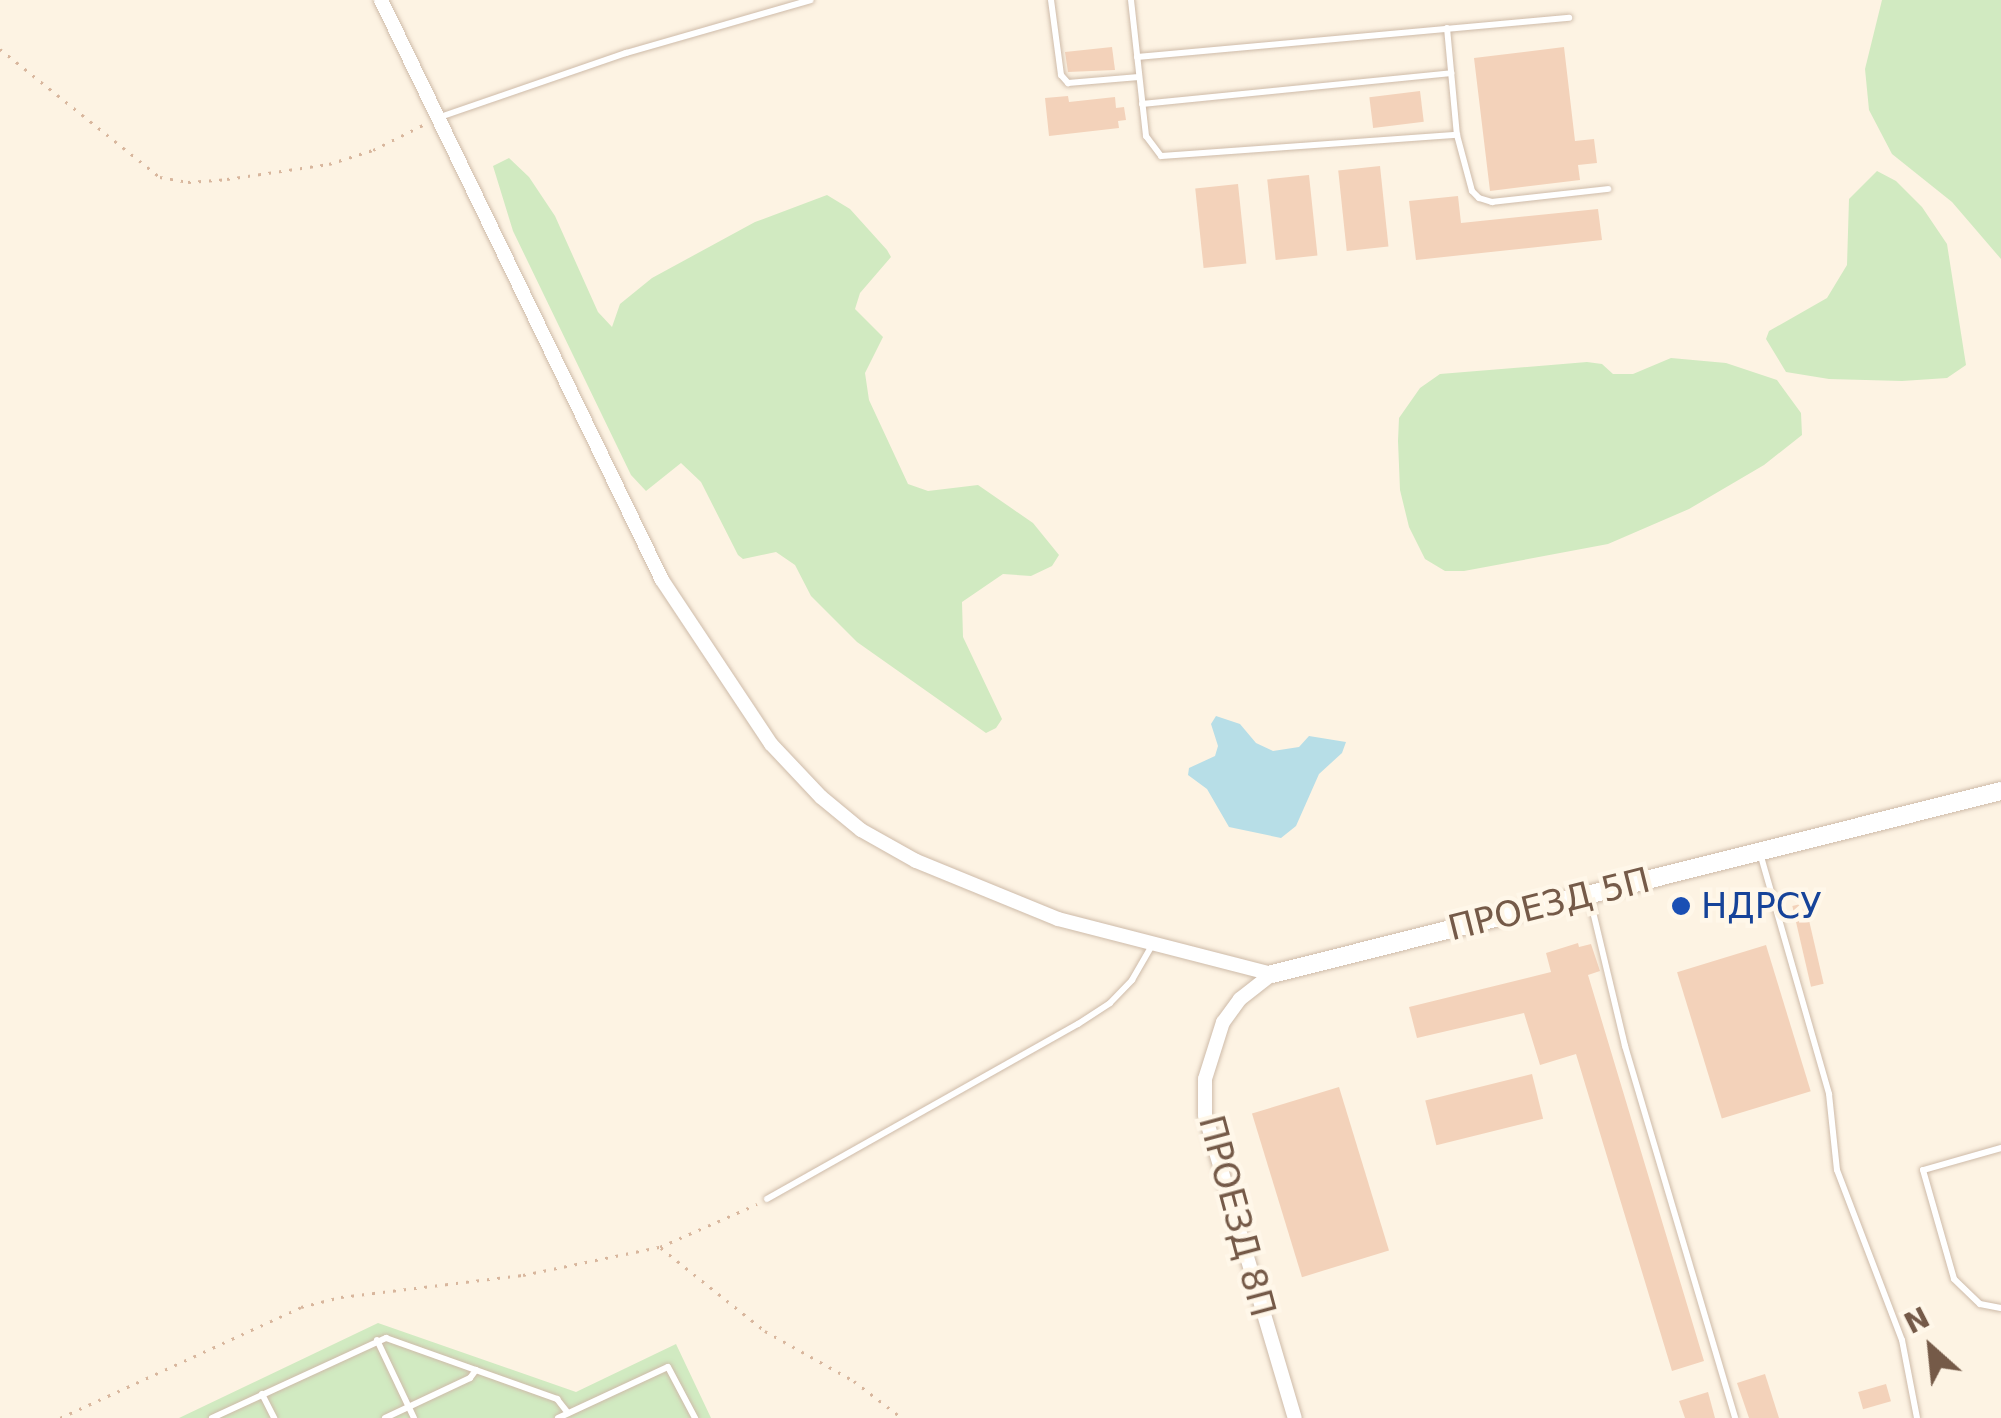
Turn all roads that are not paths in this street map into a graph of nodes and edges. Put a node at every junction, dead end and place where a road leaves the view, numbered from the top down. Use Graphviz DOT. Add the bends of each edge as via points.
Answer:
graph roads {
  1 [pos="381,0"];
  2 [pos="811,0"];
  3 [pos="1051,0"];
  4 [pos="1130,0"];
  5 [pos="1569,18"];
  6 [pos="1447,28"];
  7 [pos="1137,57"];
  8 [pos="1451,73"];
  9 [pos="1139,77"];
  10 [pos="1142,104"];
  11 [pos="438,117"];
  12 [pos="1457,135"];
  13 [pos="1608,189"];
  14 [pos="2001,791"];
  15 [pos="1759,852"];
  16 [pos="1589,894"];
  17 [pos="1152,946"];
  18 [pos="1272,974"];
  19 [pos="2001,1148"];
  20 [pos="768,1199"];
  21 [pos="2001,1308"];
  22 [pos="376,1340"];
  23 [pos="476,1370"];
  24 [pos="262,1394"];
  25 [pos="409,1406"];
  26 [pos="563,1416"];
  27 [pos="212,1418"];
  28 [pos="274,1418"];
  29 [pos="385,1418"];
  30 [pos="414,1418"];
  31 [pos="695,1418"];
  32 [pos="1295,1418"];
  33 [pos="1735,1418"];
  34 [pos="1917,1418"];
  1 -- 11 [label="street"];
  2 -- 11 [label="lane"];
  3 -- 9 [label="lane" via="1061,75 1068,83"];
  4 -- 7 [label="lane"];
  5 -- 6 [label="lane"];
  6 -- 7 [label="lane"];
  6 -- 8 [label="lane"];
  7 -- 9 [label="lane"];
  8 -- 10 [label="lane"];
  8 -- 12 [label="lane"];
  9 -- 10 [label="lane"];
  10 -- 12 [label="lane" via="1152,148 1174,158"];
  11 -- 17 [label="street" via="662,580 771,744 861,830 916,862 1039,912"];
  12 -- 13 [label="lane" via="1479,198"];
  14 -- 15 [label="street, ПРОЕЗД 5П"];
  15 -- 16 [label="street, ПРОЕЗД 5П"];
  15 -- 34 [label="lane" via="1829,1094 1837,1170 1902,1340"];
  16 -- 18 [label="street, ПРОЕЗД 5П"];
  16 -- 33 [label="lane" via="1625,1046"];
  17 -- 18 [label="street"];
  17 -- 20 [label="lane" via="1110,1003"];
  18 -- 32 [label="street, ПРОЕЗД 8П" via="1224,1022 1205,1079 1205,1116"];
  19 -- 21 [label="lane" via="1923,1170 1954,1279 1980,1304"];
  22 -- 23 [label="lane"];
  22 -- 24 [label="lane"];
  22 -- 25 [label="lane"];
  23 -- 25 [label="lane"];
  23 -- 26 [label="lane" via="557,1399"];
  24 -- 27 [label="lane"];
  24 -- 28 [label="lane"];
  25 -- 29 [label="lane"];
  25 -- 30 [label="lane"];
  26 -- 31 [label="lane" via="668,1367"];
}
